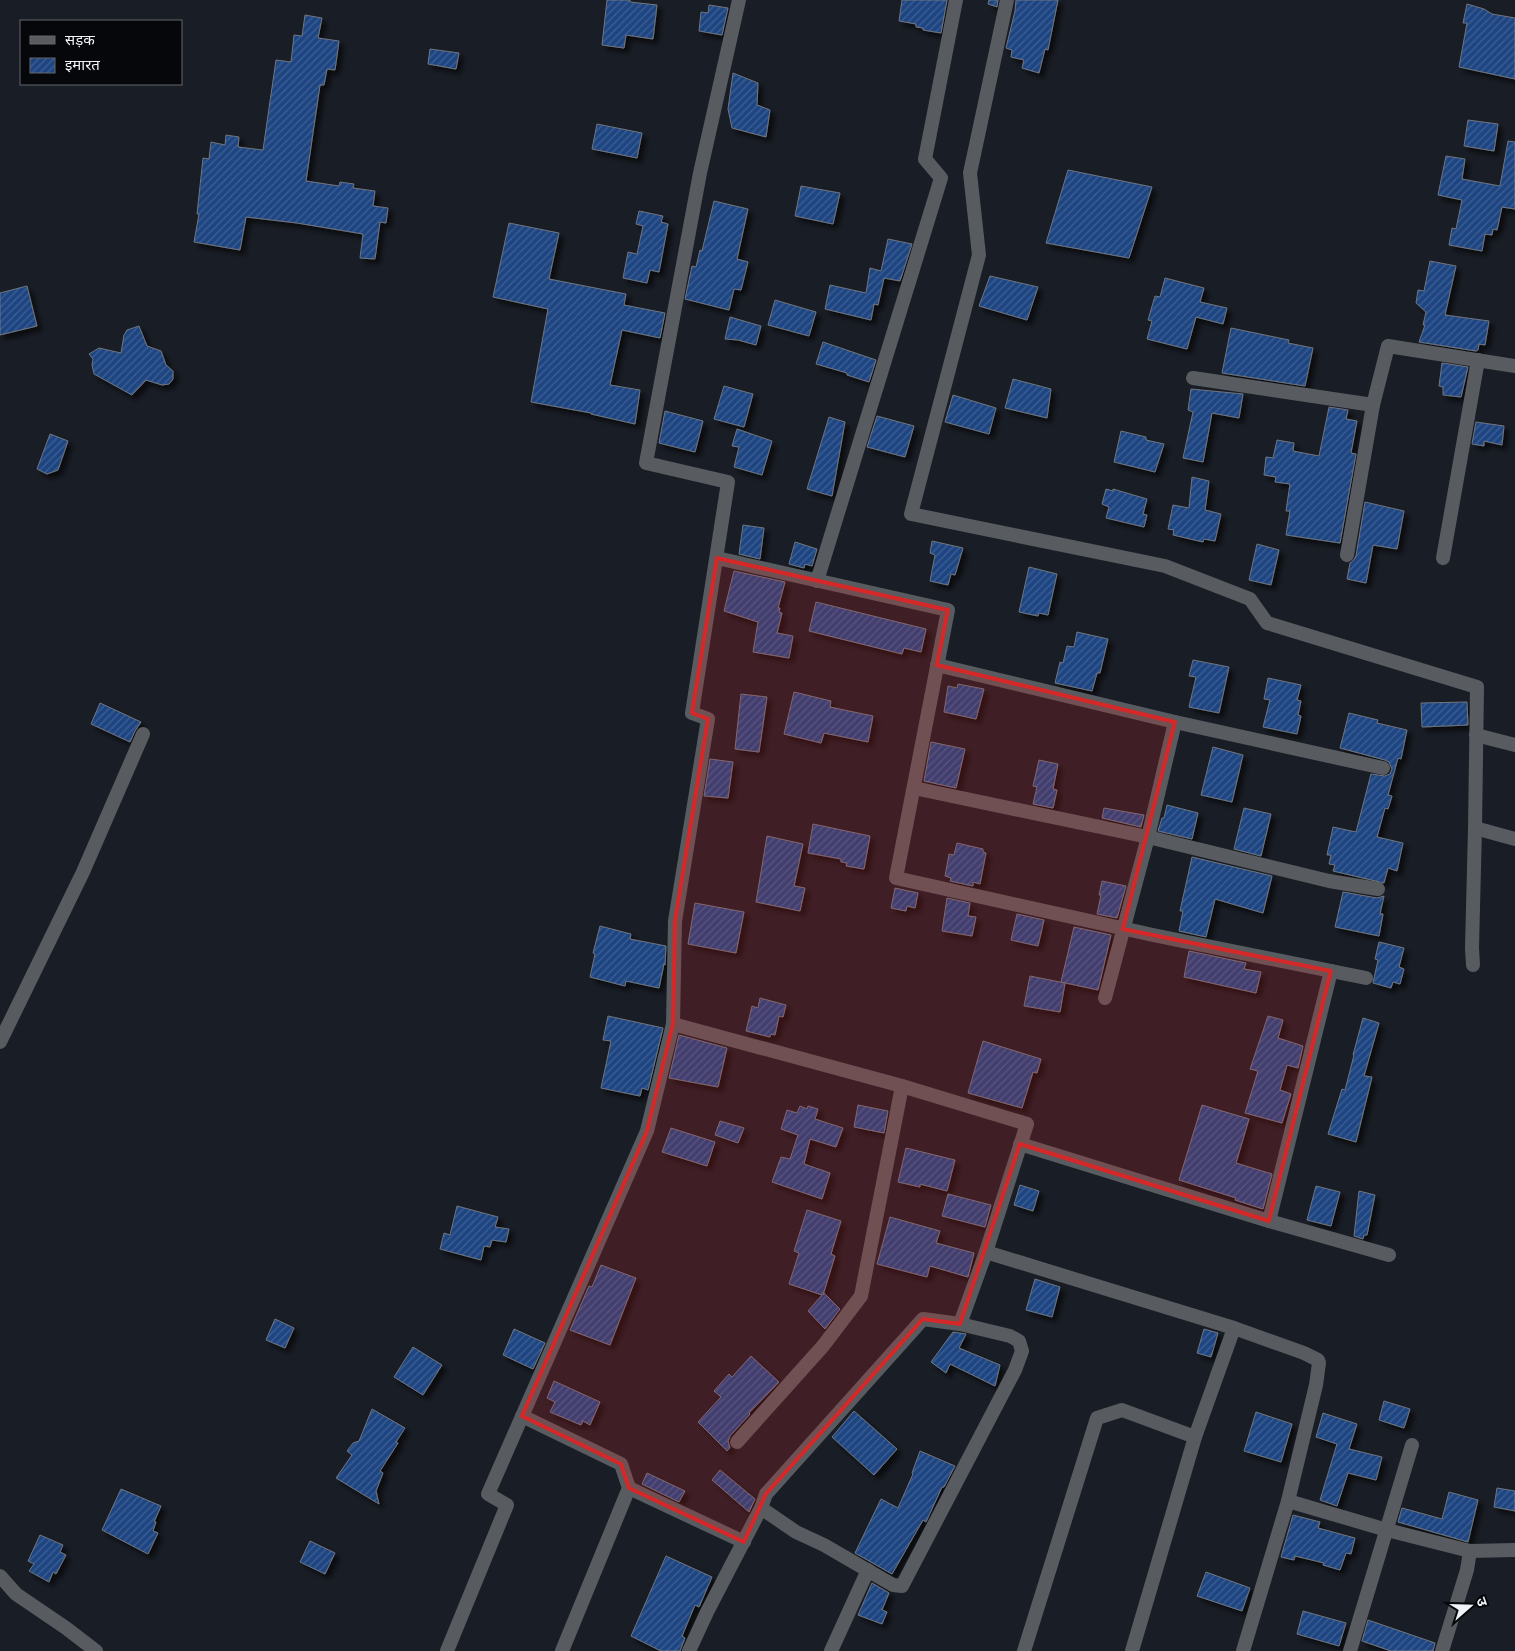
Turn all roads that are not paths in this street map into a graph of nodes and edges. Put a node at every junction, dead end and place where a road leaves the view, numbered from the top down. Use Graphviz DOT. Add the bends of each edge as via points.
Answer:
graph roads {
  1 [pos="739,0"];
  2 [pos="956,0"];
  3 [pos="1007,0"];
  4 [pos="1478,360"];
  5 [pos="1515,366"];
  6 [pos="1193,378"];
  7 [pos="1373,405"];
  8 [pos="1347,555"];
  9 [pos="717,558"];
  10 [pos="1442,558"];
  11 [pos="817,581"];
  12 [pos="937,665"];
  13 [pos="1175,722"];
  14 [pos="144,734"];
  15 [pos="1476,735"];
  16 [pos="1515,745"];
  17 [pos="1383,768"];
  18 [pos="914,788"];
  19 [pos="1475,828"];
  20 [pos="1148,837"];
  21 [pos="1515,839"];
  22 [pos="1378,889"];
  23 [pos="1123,928"];
  24 [pos="1473,965"];
  25 [pos="1330,971"];
  26 [pos="1366,978"];
  27 [pos="1105,998"];
  28 [pos="673,1024"];
  29 [pos="0,1042"];
  30 [pos="902,1086"];
  31 [pos="1020,1144"];
  32 [pos="1269,1221"];
  33 [pos="986,1252"];
  34 [pos="1389,1255"];
  35 [pos="960,1324"];
  36 [pos="1234,1328"];
  37 [pos="522,1416"];
  38 [pos="1195,1437"];
  39 [pos="736,1442"];
  40 [pos="1412,1445"];
  41 [pos="628,1488"];
  42 [pos="1288,1501"];
  43 [pos="761,1508"];
  44 [pos="1387,1530"];
  45 [pos="744,1542"];
  46 [pos="1515,1550"];
  47 [pos="1470,1551"];
  48 [pos="868,1570"];
  49 [pos="0,1576"];
  50 [pos="96,1651"];
  51 [pos="447,1651"];
  52 [pos="562,1651"];
  53 [pos="689,1651"];
  54 [pos="830,1651"];
  55 [pos="1024,1651"];
  56 [pos="1132,1651"];
  57 [pos="1243,1651"];
  58 [pos="1350,1651"];
  59 [pos="1442,1651"];
  1 -- 9 [label="street" via="700,173 646,463 728,482"];
  2 -- 11 [label="street" via="925,159 941,178"];
  3 -- 15 [label="street" via="970,173 979,256 911,514 1165,566 1250,599 1267,624 1476,687"];
  4 -- 5 [label="street"];
  4 -- 7 [label="street" via="1388,346"];
  4 -- 10 [label="street"];
  6 -- 7 [label="street"];
  7 -- 8 [label="street"];
  9 -- 11 [label="street"];
  9 -- 28 [label="street" via="692,713 708,719 675,920"];
  11 -- 12 [label="street" via="948,610"];
  12 -- 13 [label="street"];
  12 -- 18 [label="street"];
  13 -- 17 [label="street"];
  13 -- 20 [label="street"];
  14 -- 29 [label="street" via="83,872"];
  15 -- 16 [label="street"];
  15 -- 19 [label="street"];
  18 -- 20 [label="street"];
  18 -- 23 [label="street" via="896,878"];
  19 -- 21 [label="street"];
  19 -- 24 [label="street"];
  20 -- 22 [label="street" via="1329,881"];
  20 -- 23 [label="street"];
  23 -- 25 [label="street"];
  23 -- 27 [label="street"];
  25 -- 26 [label="street"];
  25 -- 32 [label="street"];
  28 -- 30 [label="street"];
  28 -- 37 [label="street" via="647,1131"];
  30 -- 31 [label="street" via="1027,1124"];
  30 -- 39 [label="street" via="861,1296 822,1346"];
  31 -- 32 [label="street"];
  31 -- 33 [label="street"];
  32 -- 34 [label="street"];
  33 -- 35 [label="street"];
  33 -- 36 [label="street"];
  35 -- 43 [label="street" via="923,1319 766,1494"];
  35 -- 48 [label="street" via="1019,1341 1022,1351 1015,1370 902,1586 892,1585"];
  36 -- 38 [label="street"];
  36 -- 42 [label="street" via="1304,1353 1319,1363"];
  37 -- 41 [label="street" via="621,1464"];
  37 -- 51 [label="street" via="488,1494 507,1505"];
  38 -- 55 [label="street" via="1122,1410 1097,1418"];
  38 -- 56 [label="street"];
  40 -- 44 [label="street"];
  41 -- 45 [label="street"];
  41 -- 52 [label="street"];
  42 -- 44 [label="street"];
  42 -- 57 [label="street"];
  43 -- 45 [label="street"];
  43 -- 48 [label="street" via="796,1532"];
  44 -- 47 [label="street"];
  44 -- 58 [label="street"];
  45 -- 53 [label="street"];
  46 -- 47 [label="street"];
  47 -- 59 [label="street"];
  48 -- 54 [label="street"];
  49 -- 50 [label="street" via="16,1594"];
}
